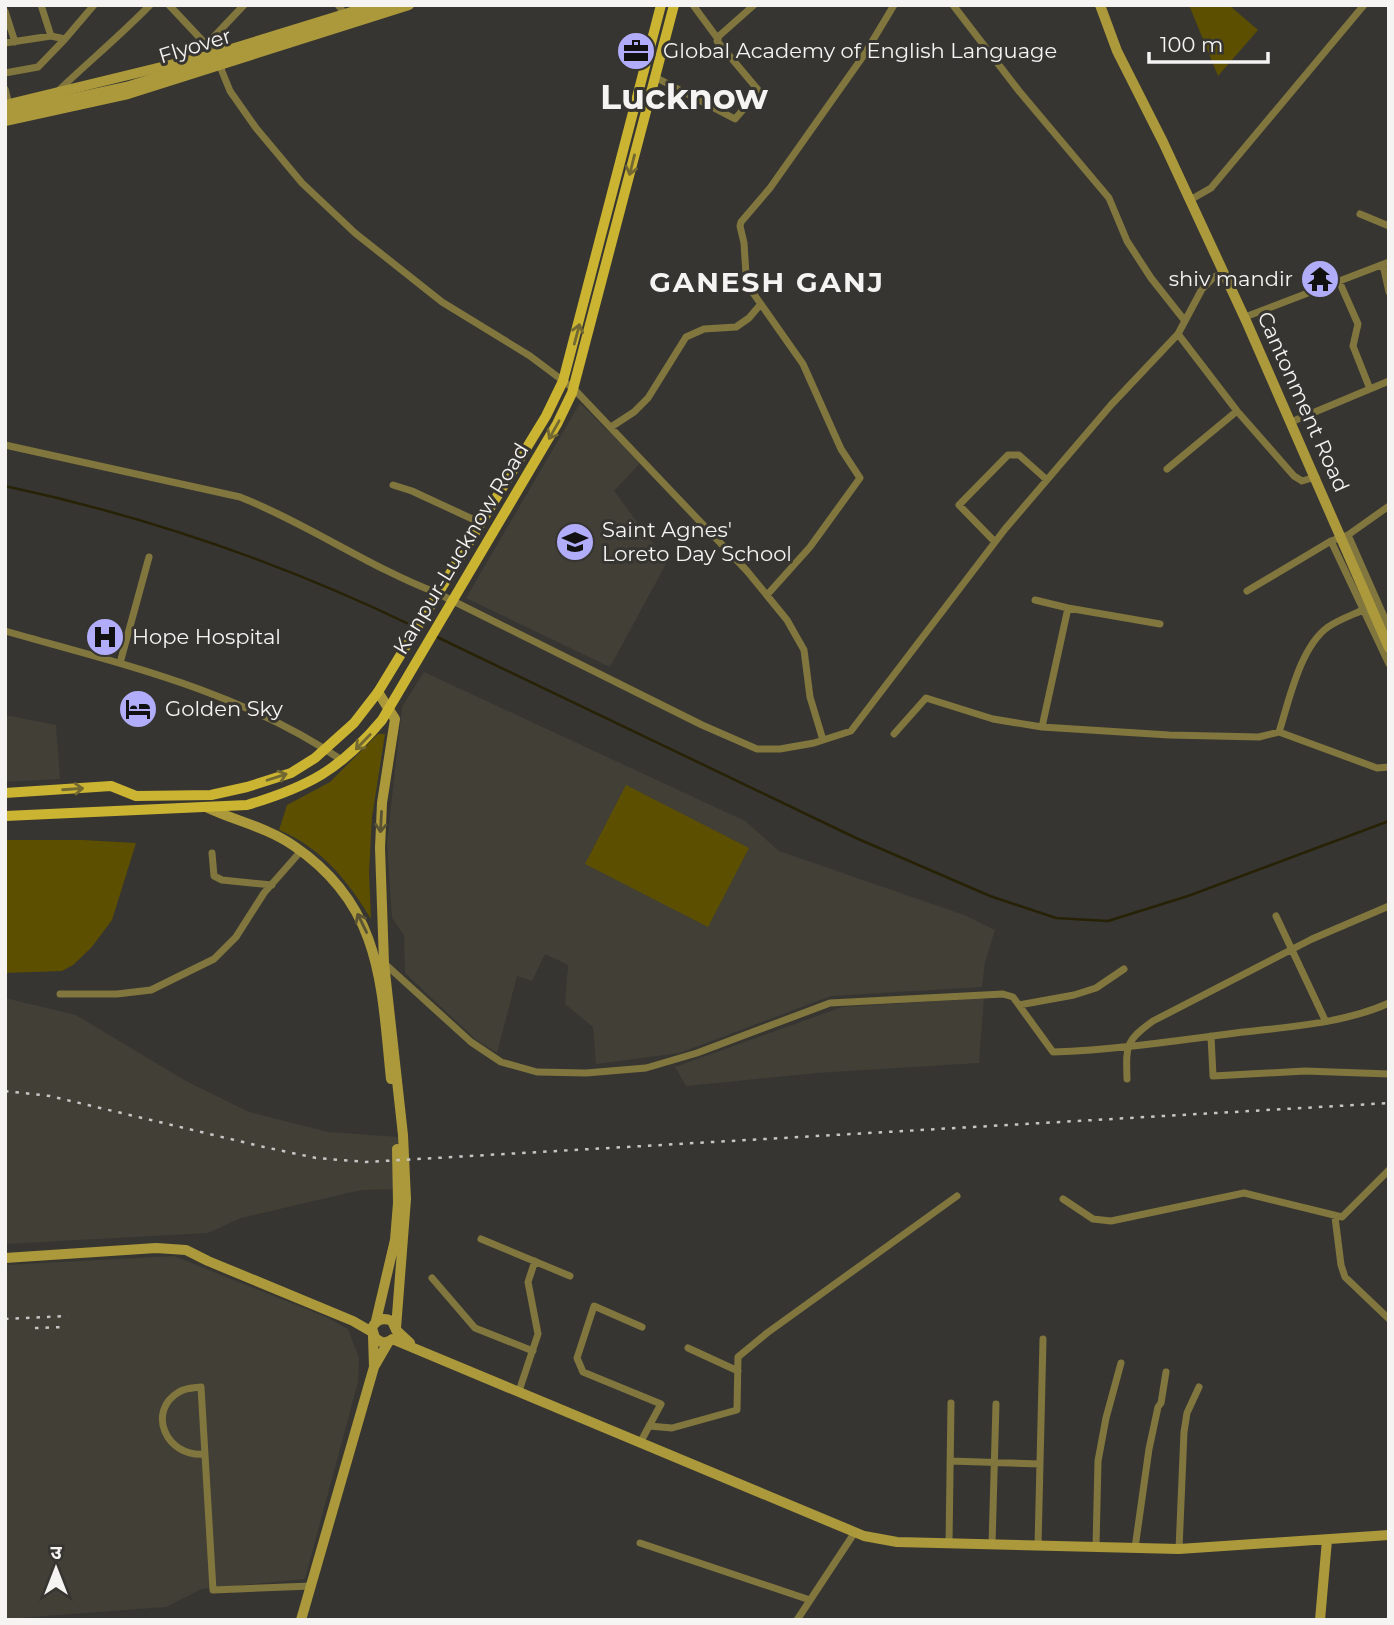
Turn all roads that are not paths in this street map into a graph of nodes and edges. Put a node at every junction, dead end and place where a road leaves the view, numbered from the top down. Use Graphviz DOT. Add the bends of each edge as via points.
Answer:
graph roads {
  1 [pos="41,5"];
  2 [pos="94,5"];
  3 [pos="150,5"];
  4 [pos="169,5"];
  5 [pos="244,5"];
  6 [pos="338,5"];
  7 [pos="374,5"];
  8 [pos="393,5"];
  9 [pos="409,5"];
  10 [pos="661,5"];
  11 [pos="674,5"];
  12 [pos="693,5"];
  13 [pos="754,5"];
  14 [pos="894,5"];
  15 [pos="953,5"];
  16 [pos="1094,5"];
  17 [pos="1100,5"];
  18 [pos="1364,5"];
  19 [pos="5,12"];
  20 [pos="348,19"];
  21 [pos="1105,23"];
  22 [pos="51,36"];
  23 [pos="65,39"];
  24 [pos="718,39"];
  25 [pos="15,42"];
  26 [pos="5,43"];
  27 [pos="206,45"];
  28 [pos="215,54"];
  29 [pos="220,64"];
  30 [pos="5,73"];
  31 [pos="655,77"];
  32 [pos="5,89"];
  33 [pos="54,95"];
  34 [pos="6,107"];
  35 [pos="17,119"];
  36 [pos="5,121"];
  37 [pos="1190,200"];
  38 [pos="1360,214"];
  39 [pos="1388,225"];
  40 [pos="1386,264"];
  41 [pos="600,267"];
  42 [pos="1224,273"];
  43 [pos="1339,281"];
  44 [pos="1389,292"];
  45 [pos="760,305"];
  46 [pos="1245,317"];
  47 [pos="1185,321"];
  48 [pos="1178,334"];
  49 [pos="563,380"];
  50 [pos="1389,381"];
  51 [pos="574,388"];
  52 [pos="1370,389"];
  53 [pos="1237,411"];
  54 [pos="1291,422"];
  55 [pos="611,426"];
  56 [pos="5,445"];
  57 [pos="1167,469"];
  58 [pos="1316,477"];
  59 [pos="1047,480"];
  60 [pos="393,485"];
  61 [pos="1389,506"];
  62 [pos="481,523"];
  63 [pos="1340,538"];
  64 [pos="995,542"];
  65 [pos="149,557"];
  66 [pos="1247,591"];
  67 [pos="437,593"];
  68 [pos="767,595"];
  69 [pos="1035,600"];
  70 [pos="452,601"];
  71 [pos="1068,608"];
  72 [pos="1363,610"];
  73 [pos="1160,624"];
  74 [pos="1389,628"];
  75 [pos="5,631"];
  76 [pos="1389,648"];
  77 [pos="120,663"];
  78 [pos="1389,664"];
  79 [pos="378,692"];
  80 [pos="389,708"];
  81 [pos="1042,727"];
  82 [pos="1279,732"];
  83 [pos="894,734"];
  84 [pos="823,740"];
  85 [pos="326,749"];
  86 [pos="343,761"];
  87 [pos="1389,767"];
  88 [pos="126,792"];
  89 [pos="5,793"];
  90 [pos="206,807"];
  91 [pos="125,810"];
  92 [pos="5,816"];
  93 [pos="301,851"];
  94 [pos="212,853"];
  95 [pos="272,885"];
  96 [pos="1389,906"];
  97 [pos="1276,916"];
  98 [pos="1292,950"];
  99 [pos="384,963"];
  100 [pos="1124,970"];
  101 [pos="60,995"];
  102 [pos="1389,1003"];
  103 [pos="1019,1005"];
  104 [pos="1325,1020"];
  105 [pos="1211,1036"];
  106 [pos="1126,1047"];
  107 [pos="1389,1074"];
  108 [pos="1127,1079"];
  109 [pos="1389,1170"];
  110 [pos="957,1196"];
  111 [pos="1063,1199"];
  112 [pos="1335,1217"];
  113 [pos="481,1239"];
  114 [pos="5,1258"];
  115 [pos="535,1261"];
  116 [pos="570,1276"];
  117 [pos="432,1278"];
  118 [pos="1389,1319"];
  119 [pos="642,1327"];
  120 [pos="374,1328"];
  121 [pos="393,1335"];
  122 [pos="1043,1339"];
  123 [pos="688,1348"];
  124 [pos="533,1350"];
  125 [pos="1121,1363"];
  126 [pos="374,1367"];
  127 [pos="738,1371"];
  128 [pos="1166,1372"];
  129 [pos="1199,1387"];
  130 [pos="519,1391"];
  131 [pos="951,1403"];
  132 [pos="996,1404"];
  133 [pos="649,1426"];
  134 [pos="640,1443"];
  135 [pos="205,1454"];
  136 [pos="950,1461"];
  137 [pos="995,1463"];
  138 [pos="1040,1464"];
  139 [pos="855,1532"];
  140 [pos="1389,1535"];
  141 [pos="1327,1540"];
  142 [pos="639,1543"];
  143 [pos="950,1544"];
  144 [pos="992,1545"];
  145 [pos="1038,1546"];
  146 [pos="1096,1547"];
  147 [pos="1135,1548"];
  148 [pos="1179,1549"];
  149 [pos="310,1586"];
  150 [pos="810,1600"];
  151 [pos="301,1620"];
  152 [pos="797,1620"];
  153 [pos="1320,1620"];
  1 -- 22 [label="street"];
  2 -- 23 [label="street"];
  3 -- 33 [label="street"];
  4 -- 27 [label="street"];
  5 -- 27 [label="street"];
  6 -- 20 [label="street"];
  7 -- 20 [label="main road"];
  8 -- 34 [label="main road, Flyover, bridge" via="126,88"];
  9 -- 20 [label="main road"];
  10 -- 41 [label="main road, Kanpur-Lucknow Road"];
  11 -- 31 [label="main road, Kanpur-Lucknow Road"];
  12 -- 24 [label="street"];
  13 -- 24 [label="street"];
  14 -- 45 [label="street" via="864,55 741,222 746,274"];
  15 -- 47 [label="street" via="1109,198 1127,241"];
  16 -- 21 [label="main road, Cantonment Road"];
  17 -- 21 [label="main road, Cantonment Road"];
  18 -- 37 [label="street" via="1211,188"];
  19 -- 25 [label="street"];
  20 -- 28 [label="main road"];
  20 -- 29 [label="main road"];
  21 -- 37 [label="main road, Cantonment Road"];
  22 -- 23 [label="street"];
  22 -- 25 [label="street"];
  23 -- 30 [label="street" via="38,67"];
  24 -- 31 [label="street" via="759,91 735,120"];
  25 -- 26 [label="street"];
  27 -- 28 [label="street"];
  28 -- 29 [label="street"];
  28 -- 33 [label="main road"];
  29 -- 35 [label="main road" via="128,93"];
  29 -- 49 [label="street" via="230,91 256,128 318,199 442,302"];
  31 -- 41 [label="main road, Kanpur-Lucknow Road, one-way"];
  32 -- 34 [label="street"];
  33 -- 34 [label="main road"];
  34 -- 35 [label="street"];
  35 -- 36 [label="main road"];
  37 -- 42 [label="main road, Cantonment Road"];
  38 -- 39 [label="street"];
  40 -- 43 [label="street"];
  40 -- 44 [label="street"];
  49 -- 41 [label="main road, Kanpur-Lucknow Road, one-way"];
  41 -- 51 [label="main road, Kanpur-Lucknow Road"];
  42 -- 46 [label="main road, Cantonment Road"];
  42 -- 47 [label="street" via="1202,289"];
  43 -- 46 [label="street"];
  43 -- 52 [label="street" via="1358,324 1353,346"];
  45 -- 55 [label="street" via="736,327 704,329 686,337 648,398"];
  45 -- 68 [label="street" via="803,364 841,449 860,478 810,547"];
  46 -- 54 [label="main road, Cantonment Road"];
  47 -- 48 [label="street"];
  48 -- 53 [label="street"];
  48 -- 59 [label="street"];
  49 -- 51 [label="street"];
  49 -- 62 [label="main road, Kanpur-Lucknow Road" via="547,416"];
  50 -- 52 [label="street"];
  51 -- 55 [label="street"];
  51 -- 70 [label="main road, Kanpur-Lucknow Road, one-way"];
  52 -- 54 [label="street"];
  53 -- 57 [label="street"];
  53 -- 58 [label="street" via="1294,476 1302,481"];
  54 -- 58 [label="main road, Cantonment Road"];
  55 -- 68 [label="street"];
  56 -- 67 [label="street" via="240,497"];
  58 -- 63 [label="main road, Cantonment Road"];
  59 -- 64 [label="street"];
  59 -- 64 [label="street" via="1019,455 1008,455 959,505"];
  60 -- 62 [label="street"];
  61 -- 63 [label="street"];
  62 -- 67 [label="main road, Kanpur-Lucknow Road"];
  63 -- 66 [label="street"];
  63 -- 72 [label="street"];
  63 -- 74 [label="street"];
  63 -- 76 [label="main road, Cantonment Road"];
  64 -- 84 [label="street" via="851,731"];
  65 -- 77 [label="street"];
  67 -- 70 [label="street"];
  67 -- 79 [label="main road, Kanpur-Lucknow Road"];
  68 -- 84 [label="street" via="804,650 810,696"];
  69 -- 71 [label="street"];
  70 -- 80 [label="main road, Kanpur-Lucknow Road"];
  70 -- 84 [label="street" via="757,749"];
  71 -- 73 [label="street"];
  71 -- 81 [label="street"];
  72 -- 78 [label="street"];
  72 -- 82 [label="street" via="1328,627 1315,639"];
  75 -- 77 [label="street"];
  77 -- 85 [label="street" via="207,690 269,716"];
  79 -- 80 [label="main road"];
  79 -- 85 [label="main road, Kanpur-Lucknow Road"];
  80 -- 86 [label="main road, Kanpur-Lucknow Road, one-way"];
  80 -- 99 [label="main road, one-way" via="395,719 380,848"];
  81 -- 82 [label="street" via="1259,737"];
  81 -- 83 [label="street" via="993,719 926,698"];
  82 -- 87 [label="street" via="1377,768"];
  85 -- 86 [label="street"];
  88 -- 85 [label="main road, Kanpur-Lucknow Road, one-way" via="136,796 199,795 235,790 291,773"];
  86 -- 90 [label="main road, Kanpur-Lucknow Road" via="283,794 247,805"];
  89 -- 88 [label="main road, Kanpur-Lucknow Road, one-way" via="111,786"];
  88 -- 91 [label="main road"];
  90 -- 91 [label="main road, Kanpur-Lucknow Road"];
  90 -- 93 [label="main road" via="257,825"];
  91 -- 92 [label="main road, Kanpur-Lucknow Road"];
  93 -- 95 [label="street"];
  120 -- 93 [label="main road, one-way" via="395,1240 398,1203 397,1128 383,994 364,924 328,873"];
  94 -- 95 [label="street" via="214,876"];
  95 -- 101 [label="street" via="236,937 214,959 187,974 151,990"];
  96 -- 98 [label="street"];
  97 -- 98 [label="street"];
  98 -- 104 [label="street"];
  98 -- 106 [label="street" via="1153,1021"];
  99 -- 103 [label="street" via="471,1042 501,1062 537,1072 646,1068 830,1003 1003,993"];
  99 -- 121 [label="main road" via="406,1199"];
  100 -- 103 [label="street" via="1096,988"];
  102 -- 104 [label="street"];
  103 -- 106 [label="street" via="1053,1052"];
  104 -- 105 [label="street"];
  105 -- 106 [label="street"];
  105 -- 107 [label="street" via="1213,1076 1305,1071"];
  106 -- 108 [label="street"];
  109 -- 112 [label="street" via="1342,1217"];
  110 -- 127 [label="street" via="767,1333 737,1357"];
  111 -- 112 [label="street" via="1093,1219 1111,1221 1244,1193"];
  112 -- 118 [label="street" via="1345,1277"];
  113 -- 115 [label="street"];
  114 -- 120 [label="main road" via="186,1250"];
  115 -- 116 [label="street"];
  115 -- 124 [label="street" via="528,1282 538,1334"];
  117 -- 124 [label="street" via="475,1328"];
  119 -- 133 [label="street" via="594,1306 578,1358 583,1372 661,1404"];
  120 -- 121 [label="main road" via="380,1342"];
  120 -- 121 [label="main road" via="388,1319"];
  120 -- 126 [label="main road"];
  121 -- 126 [label="main road"];
  121 -- 130 [label="main road"];
  122 -- 138 [label="street"];
  123 -- 127 [label="street"];
  124 -- 130 [label="street"];
  125 -- 146 [label="street" via="1098,1461"];
  126 -- 149 [label="main road"];
  127 -- 133 [label="street" via="737,1410 672,1428"];
  128 -- 147 [label="street"];
  129 -- 148 [label="street" via="1184,1432"];
  130 -- 134 [label="main road"];
  131 -- 136 [label="street"];
  132 -- 137 [label="street"];
  133 -- 134 [label="street"];
  134 -- 139 [label="main road"];
  135 -- 135 [label="street" via="201,1387 180,1391 163,1416 165,1435 188,1454"];
  135 -- 149 [label="street" via="212,1591"];
  136 -- 137 [label="street"];
  136 -- 143 [label="street"];
  137 -- 138 [label="street"];
  137 -- 144 [label="street"];
  138 -- 145 [label="street"];
  139 -- 143 [label="main road" via="897,1542"];
  139 -- 150 [label="street"];
  140 -- 141 [label="main road"];
  141 -- 148 [label="main road"];
  141 -- 153 [label="main road"];
  142 -- 150 [label="street"];
  143 -- 144 [label="main road"];
  144 -- 145 [label="main road"];
  145 -- 146 [label="main road"];
  146 -- 147 [label="main road"];
  147 -- 148 [label="main road"];
  149 -- 151 [label="main road"];
  150 -- 152 [label="street"];
}
